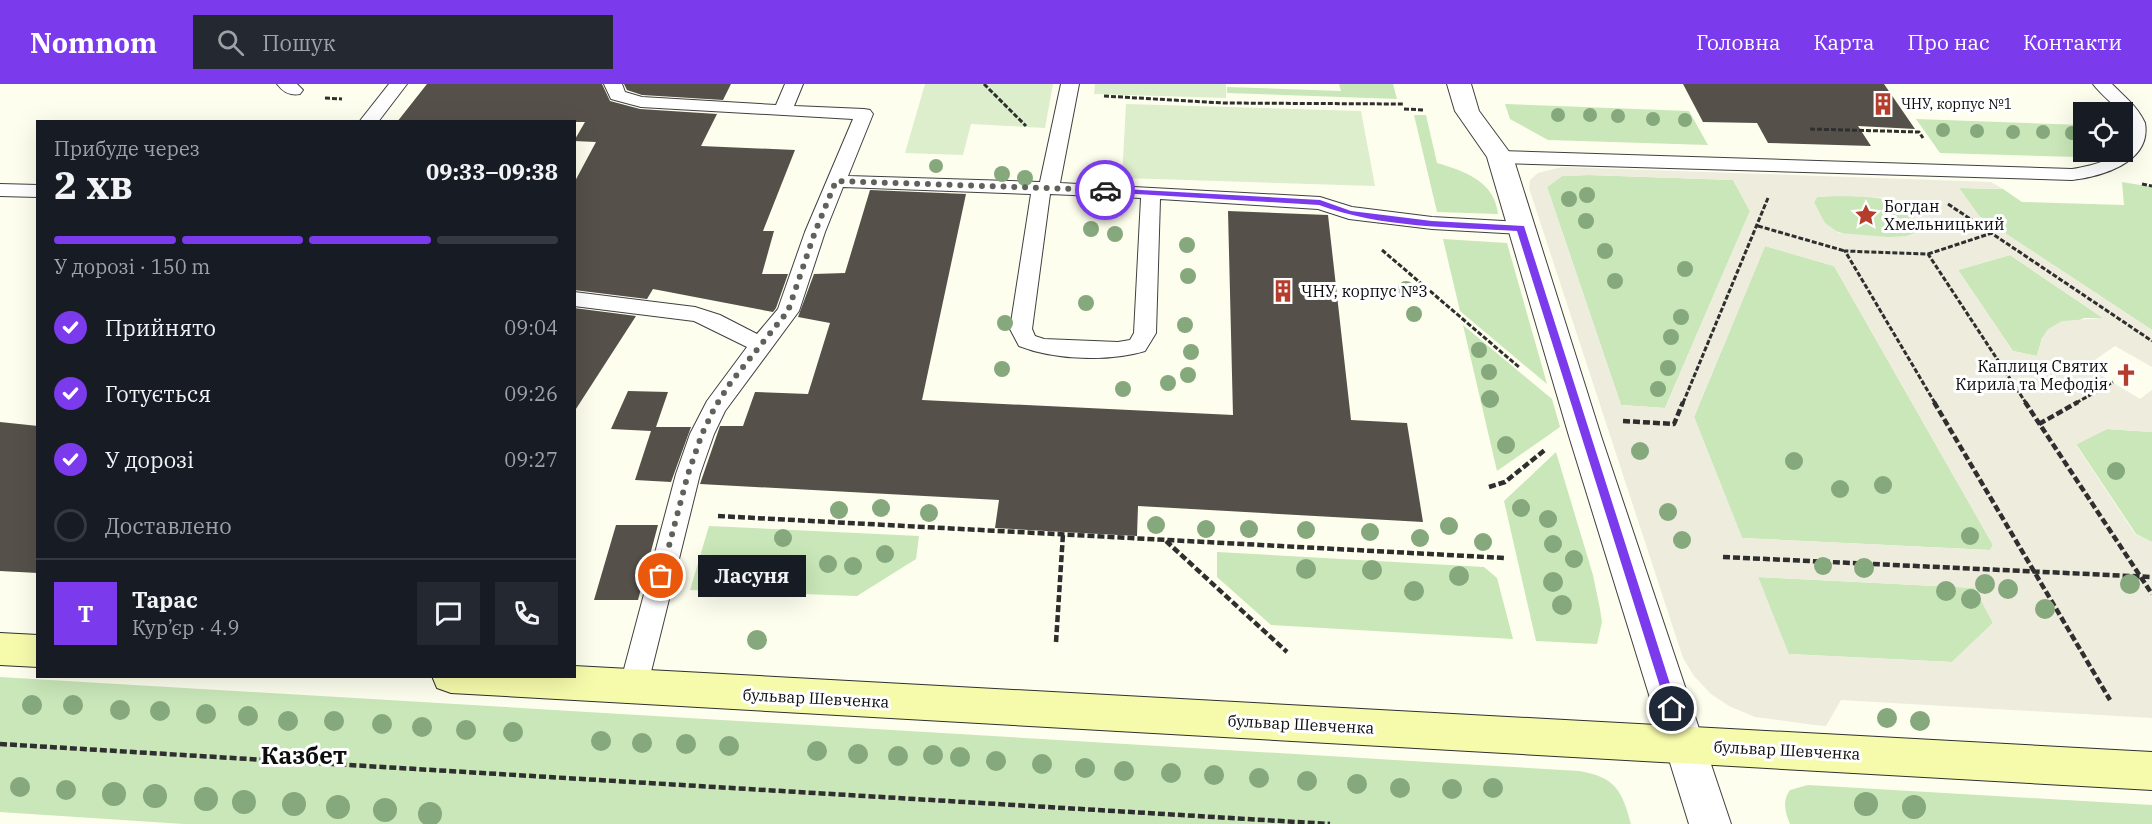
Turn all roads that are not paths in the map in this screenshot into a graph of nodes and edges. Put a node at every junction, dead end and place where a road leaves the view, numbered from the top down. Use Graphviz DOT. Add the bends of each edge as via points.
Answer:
graph roads {
  1 [pos="398,84"];
  2 [pos="614,84"];
  3 [pos="794,84"];
  4 [pos="1460,84"];
  5 [pos="2102,84"];
  6 [pos="1069,89"];
  7 [pos="2118,102"];
  8 [pos="783,111"];
  9 [pos="2133,115"];
  10 [pos="2152,115"];
  11 [pos="370,120"];
  12 [pos="2133,120"];
  13 [pos="2133,149"];
  14 [pos="1500,157"];
  15 [pos="2117,162"];
  16 [pos="836,181"];
  17 [pos="1045,188"];
  18 [pos="0,190"];
  19 [pos="36,191"];
  20 [pos="1151,192"];
  21 [pos="1521,228"];
  22 [pos="576,299"];
  23 [pos="761,344"];
  24 [pos="0,649"];
  25 [pos="36,651"];
  26 [pos="481,678"];
  27 [pos="633,688"];
  28 [pos="1683,744"];
  29 [pos="2152,771"];
  30 [pos="1710,824"];
  1 -- 11 [label="lane"];
  2 -- 8 [label="lane" via="617,94 641,102"];
  3 -- 8 [label="lane"];
  4 -- 14 [label="street" via="1467,111"];
  5 -- 7 [label="lane"];
  6 -- 17 [label="lane"];
  8 -- 16 [label="lane" via="864,114"];
  9 -- 10 [label="lane"];
  12 -- 13 [label="lane" via="2139,137"];
  14 -- 15 [label="lane" via="2061,175 2104,170"];
  14 -- 21 [label="street"];
  16 -- 17 [label="lane"];
  16 -- 23 [label="lane" via="788,311"];
  17 -- 20 [label="lane"];
  17 -- 20 [label="lane" via="1021,329 1027,341 1042,347 1118,351 1137,346 1145,333"];
  18 -- 19 [label="lane"];
  20 -- 21 [label="lane" via="1320,203 1349,213"];
  21 -- 28 [label="street"];
  22 -- 23 [label="lane" via="695,314"];
  23 -- 27 [label="lane" via="715,407 699,443"];
  24 -- 25 [label="main road"];
  26 -- 27 [label="main road, бульвар Шевченка"];
  27 -- 28 [label="main road, бульвар Шевченка"];
  28 -- 29 [label="main road, бульвар Шевченка"];
  28 -- 30 [label="street"];
}
